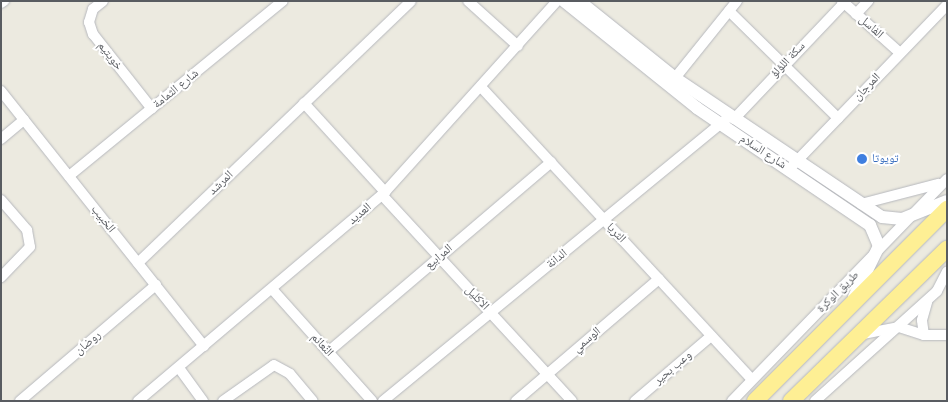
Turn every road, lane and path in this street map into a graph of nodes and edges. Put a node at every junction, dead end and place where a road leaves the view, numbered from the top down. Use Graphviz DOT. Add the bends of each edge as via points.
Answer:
graph roads {
  1 [pos="103,1"];
  2 [pos="283,1"];
  3 [pos="411,1"];
  4 [pos="468,1"];
  5 [pos="557,1"];
  6 [pos="564,1"];
  7 [pos="579,1"];
  8 [pos="737,1"];
  9 [pos="868,1"];
  10 [pos="843,2"];
  11 [pos="947,5"];
  12 [pos="729,11"];
  13 [pos="856,14"];
  14 [pos="518,46"];
  15 [pos="900,53"];
  16 [pos="784,63"];
  17 [pos="675,78"];
  18 [pos="481,87"];
  19 [pos="1,91"];
  20 [pos="304,103"];
  21 [pos="152,109"];
  22 [pos="838,118"];
  23 [pos="24,120"];
  24 [pos="728,120"];
  25 [pos="1,139"];
  26 [pos="551,162"];
  27 [pos="792,165"];
  28 [pos="69,176"];
  29 [pos="945,180"];
  30 [pos="383,194"];
  31 [pos="1,200"];
  32 [pos="947,201"];
  33 [pos="861,204"];
  34 [pos="947,209"];
  35 [pos="908,217"];
  36 [pos="604,220"];
  37 [pos="947,249"];
  38 [pos="876,254"];
  39 [pos="439,257"];
  40 [pos="138,263"];
  41 [pos="947,271"];
  42 [pos="1,277"];
  43 [pos="659,279"];
  44 [pos="156,285"];
  45 [pos="272,289"];
  46 [pos="929,299"];
  47 [pos="490,313"];
  48 [pos="899,327"];
  49 [pos="831,329"];
  50 [pos="924,335"];
  51 [pos="947,335"];
  52 [pos="711,336"];
  53 [pos="855,337"];
  54 [pos="204,346"];
  55 [pos="328,352"];
  56 [pos="179,368"];
  57 [pos="547,374"];
  58 [pos="751,379"];
  59 [pos="20,401"];
  60 [pos="138,401"];
  61 [pos="203,401"];
  62 [pos="223,401"];
  63 [pos="313,401"];
  64 [pos="372,401"];
  65 [pos="383,401"];
  66 [pos="516,401"];
  67 [pos="572,401"];
  68 [pos="635,401"];
  69 [pos="732,401"];
  70 [pos="755,401"];
  71 [pos="791,401"];
  72 [pos="815,401"];
  1 -- 21 [label="street, خويتيم" via="93,9 89,22 93,34"];
  2 -- 21 [label="street, شارع الثمامة"];
  3 -- 20 [label="street, المرشد"];
  4 -- 14 [label="street"];
  5 -- 14 [label="street, العديد"];
  6 -- 24 [label="street, شارع السلام"];
  7 -- 17 [label="street, شارع السلام"];
  8 -- 12 [label="street"];
  9 -- 13 [label="street"];
  10 -- 13 [label="street, الفاسل"];
  10 -- 16 [label="street, سكة اللؤلؤ"];
  11 -- 15 [label="street, المرجان"];
  12 -- 16 [label="street"];
  12 -- 17 [label="street"];
  13 -- 15 [label="street, الفاسل"];
  14 -- 18 [label="street, العديد"];
  15 -- 22 [label="street, المرجان"];
  16 -- 22 [label="street"];
  16 -- 24 [label="street, سكة اللؤلؤ"];
  17 -- 24 [label="street, شارع السلام"];
  18 -- 26 [label="street, الثريا"];
  18 -- 30 [label="street, العديد"];
  19 -- 23 [label="street, الخبيب"];
  20 -- 30 [label="street"];
  20 -- 40 [label="street, المرشد"];
  21 -- 28 [label="street, شارع الثمامة"];
  22 -- 27 [label="street, المرجان"];
  23 -- 25 [label="street"];
  23 -- 28 [label="street, الخبيب"];
  24 -- 27 [label="street, شارع السلام"];
  24 -- 36 [label="street, الدانة"];
  26 -- 36 [label="street, الثريا"];
  26 -- 39 [label="street, المرابيع"];
  27 -- 33 [label="street, شارع السلام"];
  27 -- 38 [label="street, شارع السلام" via="870,225 878,238"];
  28 -- 40 [label="street, الخبيب"];
  29 -- 33 [label="street"];
  29 -- 35 [label="street, طريق الوكرة"];
  30 -- 39 [label="street, الاكليل"];
  30 -- 45 [label="street, العديد"];
  31 -- 42 [label="street" via="27,230 30,247"];
  32 -- 35 [label="street, شارع السلام"];
  33 -- 35 [label="street, شارع السلام" via="882,217"];
  34 -- 49 [label="highway, طريق الوكرة"];
  35 -- 38 [label="street, طريق الوكرة"];
  36 -- 43 [label="street, الثريا"];
  36 -- 47 [label="street, الدانة"];
  37 -- 53 [label="highway"];
  38 -- 49 [label="street"];
  38 -- 58 [label="street, طريق الوكرة"];
  39 -- 47 [label="street, الاكليل"];
  39 -- 55 [label="street, المرابيع"];
  40 -- 44 [label="street, الخبيب"];
  41 -- 46 [label="street"];
  43 -- 52 [label="street, الثريا"];
  43 -- 57 [label="street, الوسمي"];
  44 -- 54 [label="street, الخبيب"];
  44 -- 59 [label="street, روضان"];
  45 -- 54 [label="street, العديد"];
  45 -- 55 [label="street, النًعائم"];
  46 -- 48 [label="street"];
  46 -- 50 [label="street" via="922,320"];
  47 -- 57 [label="street, الاكليل"];
  47 -- 65 [label="street, الدانة"];
  48 -- 50 [label="street"];
  48 -- 53 [label="street"];
  48 -- 72 [label="street"];
  49 -- 70 [label="highway, طريق الوكرة"];
  50 -- 51 [label="street"];
  52 -- 58 [label="street, الثريا"];
  52 -- 68 [label="street, وعب بحير"];
  53 -- 71 [label="highway"];
  54 -- 56 [label="street, العديد"];
  55 -- 64 [label="street, النًعائم"];
  56 -- 60 [label="street, العديد"];
  56 -- 61 [label="street"];
  57 -- 66 [label="street, الوسمي"];
  57 -- 67 [label="street, الاكليل"];
  58 -- 69 [label="street, طريق الوكرة"];
  62 -- 63 [label="street" via="274,365 290,374"];
}
